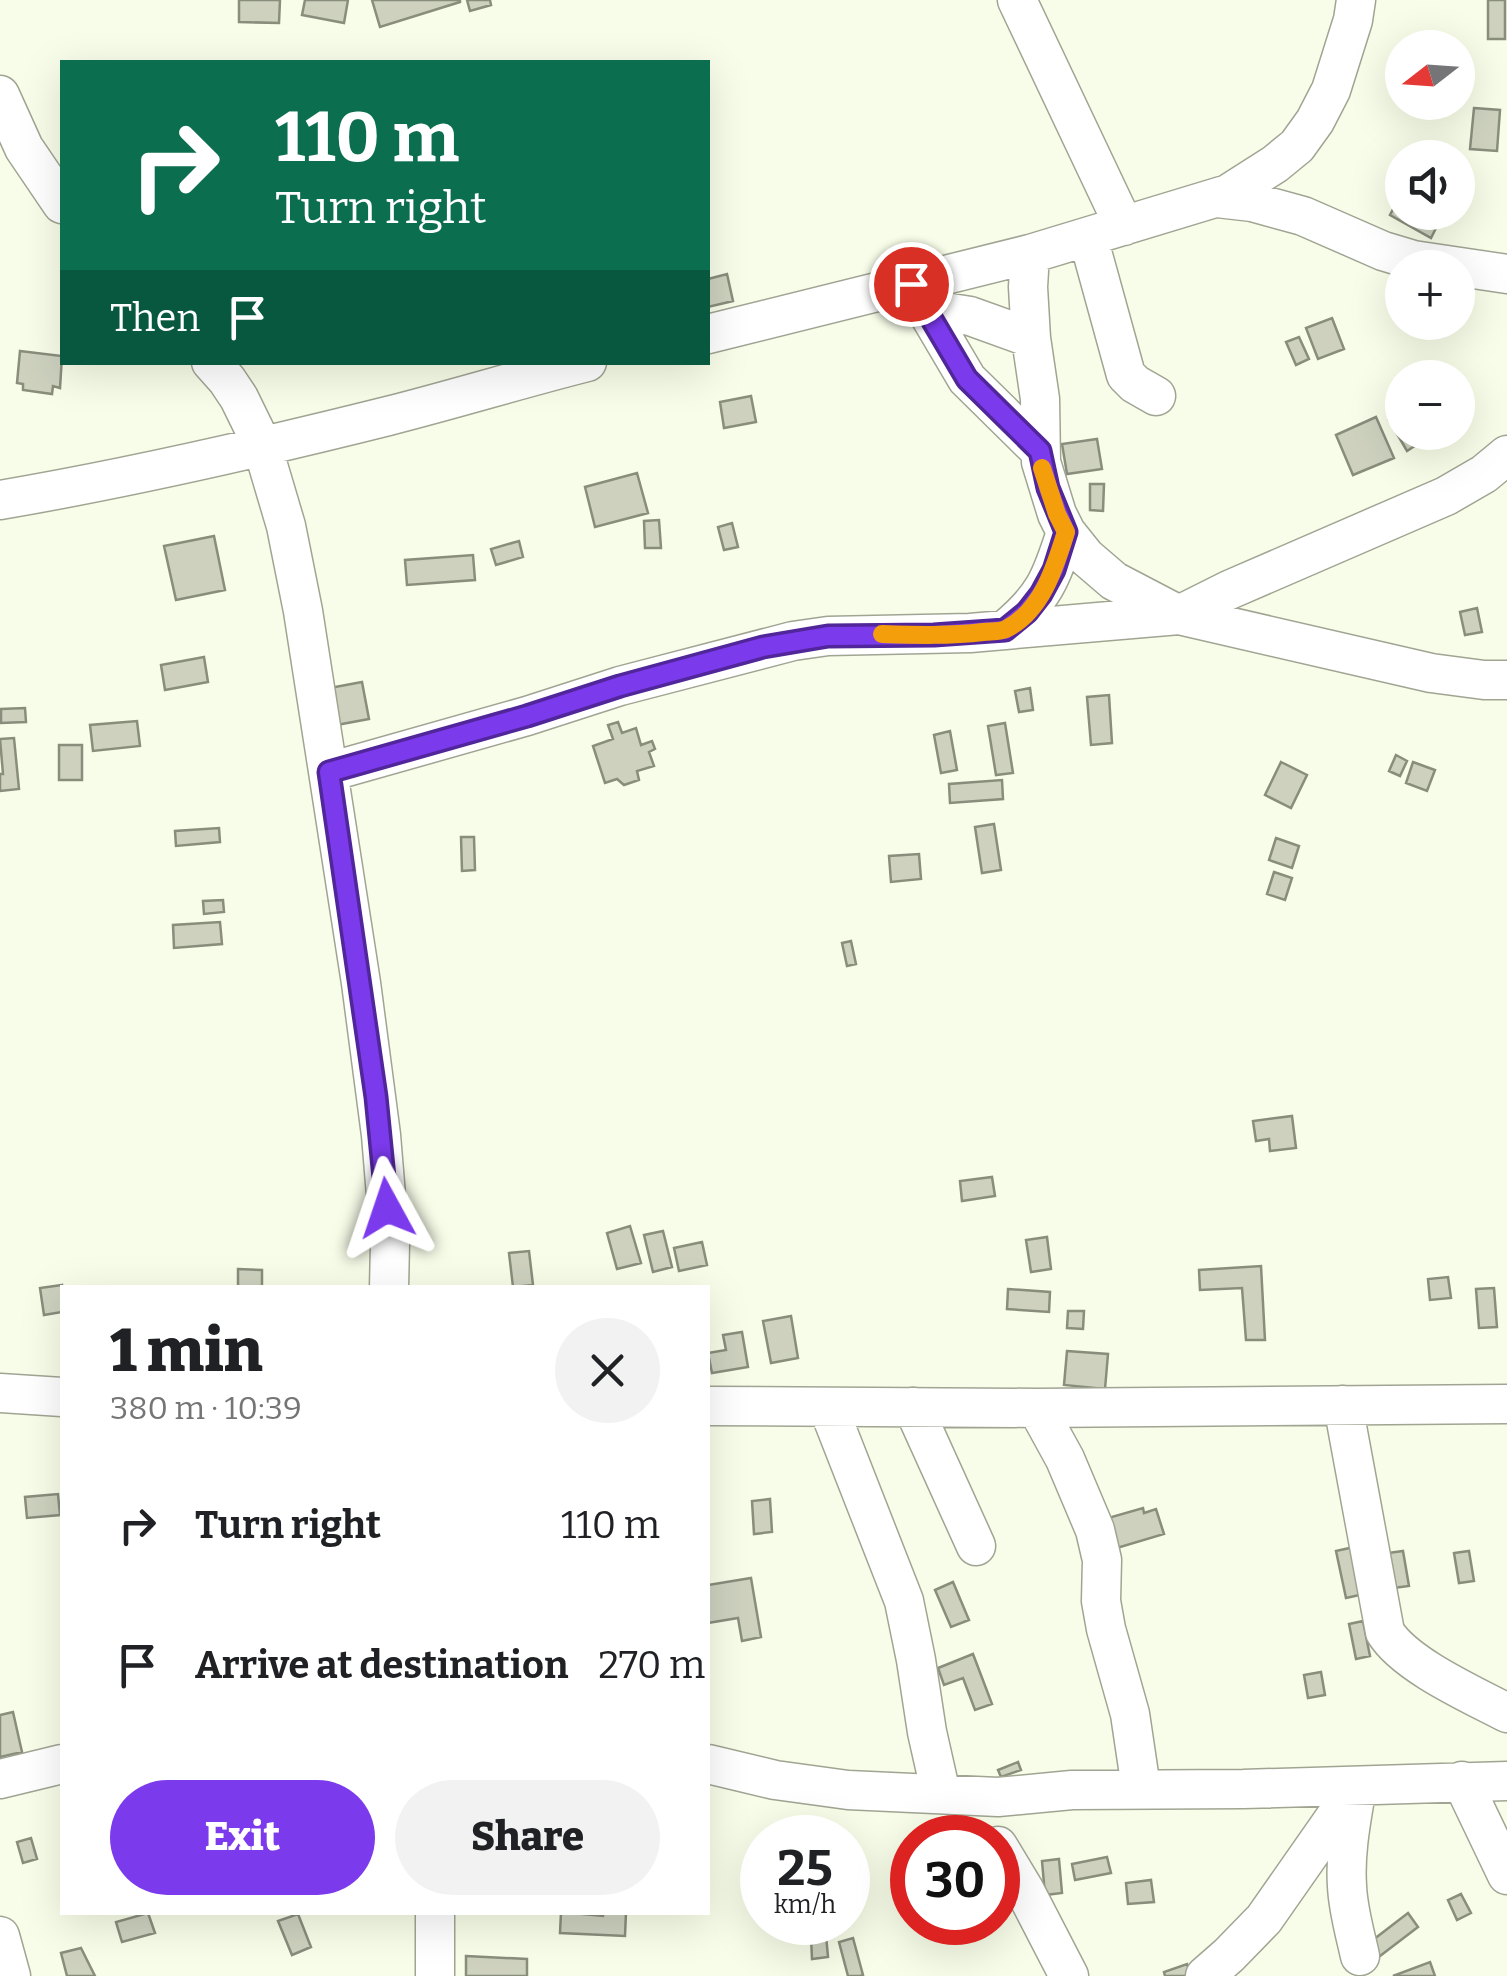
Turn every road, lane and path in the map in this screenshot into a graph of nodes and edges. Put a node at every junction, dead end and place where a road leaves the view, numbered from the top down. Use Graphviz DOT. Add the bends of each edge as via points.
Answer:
graph roads {
  1 [pos="1017,0"];
  2 [pos="1356,0"];
  3 [pos="0,95"];
  4 [pos="1217,198"];
  5 [pos="60,201"];
  6 [pos="1106,231"];
  7 [pos="1030,254"];
  8 [pos="1507,274"];
  9 [pos="919,297"];
  10 [pos="710,334"];
  11 [pos="1031,338"];
  12 [pos="213,365"];
  13 [pos="576,365"];
  14 [pos="1156,396"];
  15 [pos="262,446"];
  16 [pos="1040,451"];
  17 [pos="1507,455"];
  18 [pos="0,500"];
  19 [pos="1066,532"];
  20 [pos="1179,615"];
  21 [pos="1005,630"];
  22 [pos="1507,680"];
  23 [pos="329,772"];
  24 [pos="389,1285"];
  25 [pos="0,1394"];
  26 [pos="60,1397"];
  27 [pos="1507,1404"];
  28 [pos="1343,1405"];
  29 [pos="710,1406"];
  30 [pos="828,1407"];
  31 [pos="913,1407"];
  32 [pos="1037,1408"];
  33 [pos="976,1546"];
  34 [pos="1507,1713"];
  35 [pos="60,1764"];
  36 [pos="710,1764"];
  37 [pos="0,1779"];
  38 [pos="1507,1780"];
  39 [pos="1462,1781"];
  40 [pos="1357,1786"];
  41 [pos="1141,1788"];
  42 [pos="951,1795"];
  43 [pos="970,1815"];
  44 [pos="1507,1876"];
  45 [pos="1020,1882"];
  46 [pos="435,1915"];
  47 [pos="0,1936"];
  48 [pos="1360,1956"];
  49 [pos="11,1976"];
  50 [pos="435,1976"];
  51 [pos="1069,1976"];
  52 [pos="1204,1976"];
  1 -- 6 [label="street"];
  2 -- 4 [label="street" via="1331,90 1315,121 1275,164"];
  3 -- 5 [label="street" via="24,148"];
  4 -- 6 [label="street"];
  4 -- 8 [label="street" via="1303,216 1413,260"];
  6 -- 7 [label="street"];
  6 -- 14 [label="street" via="1126,375"];
  7 -- 9 [label="street"];
  7 -- 11 [label="street"];
  9 -- 10 [label="street"];
  9 -- 11 [label="street"];
  9 -- 16 [label="street" via="967,379"];
  11 -- 16 [label="street"];
  12 -- 15 [label="street" via="239,398"];
  13 -- 15 [label="street"];
  15 -- 18 [label="street"];
  15 -- 23 [label="street" via="304,611"];
  16 -- 19 [label="street"];
  17 -- 20 [label="street" via="1446,496"];
  19 -- 20 [label="street" via="1114,581"];
  19 -- 21 [label="street" via="1041,594"];
  20 -- 21 [label="street"];
  20 -- 22 [label="street" via="1432,673"];
  21 -- 23 [label="street" via="778,644"];
  23 -- 24 [label="street" via="381,1135"];
  25 -- 26 [label="street"];
  27 -- 28 [label="street"];
  28 -- 32 [label="street"];
  28 -- 34 [label="street" via="1385,1632 1408,1656"];
  29 -- 30 [label="street"];
  30 -- 31 [label="street"];
  30 -- 42 [label="street" via="904,1602 927,1732"];
  31 -- 32 [label="street"];
  31 -- 33 [label="street"];
  32 -- 41 [label="street" via="1095,1530 1103,1611"];
  35 -- 37 [label="street"];
  36 -- 42 [label="street" via="848,1790"];
  38 -- 39 [label="street"];
  39 -- 40 [label="street"];
  39 -- 44 [label="street"];
  40 -- 41 [label="street"];
  40 -- 48 [label="street" via="1346,1884"];
  40 -- 52 [label="street" via="1264,1918"];
  41 -- 42 [label="street"];
  42 -- 43 [label="street"];
  45 -- 51 [label="street"];
  46 -- 50 [label="street"];
  47 -- 49 [label="street"];
}
